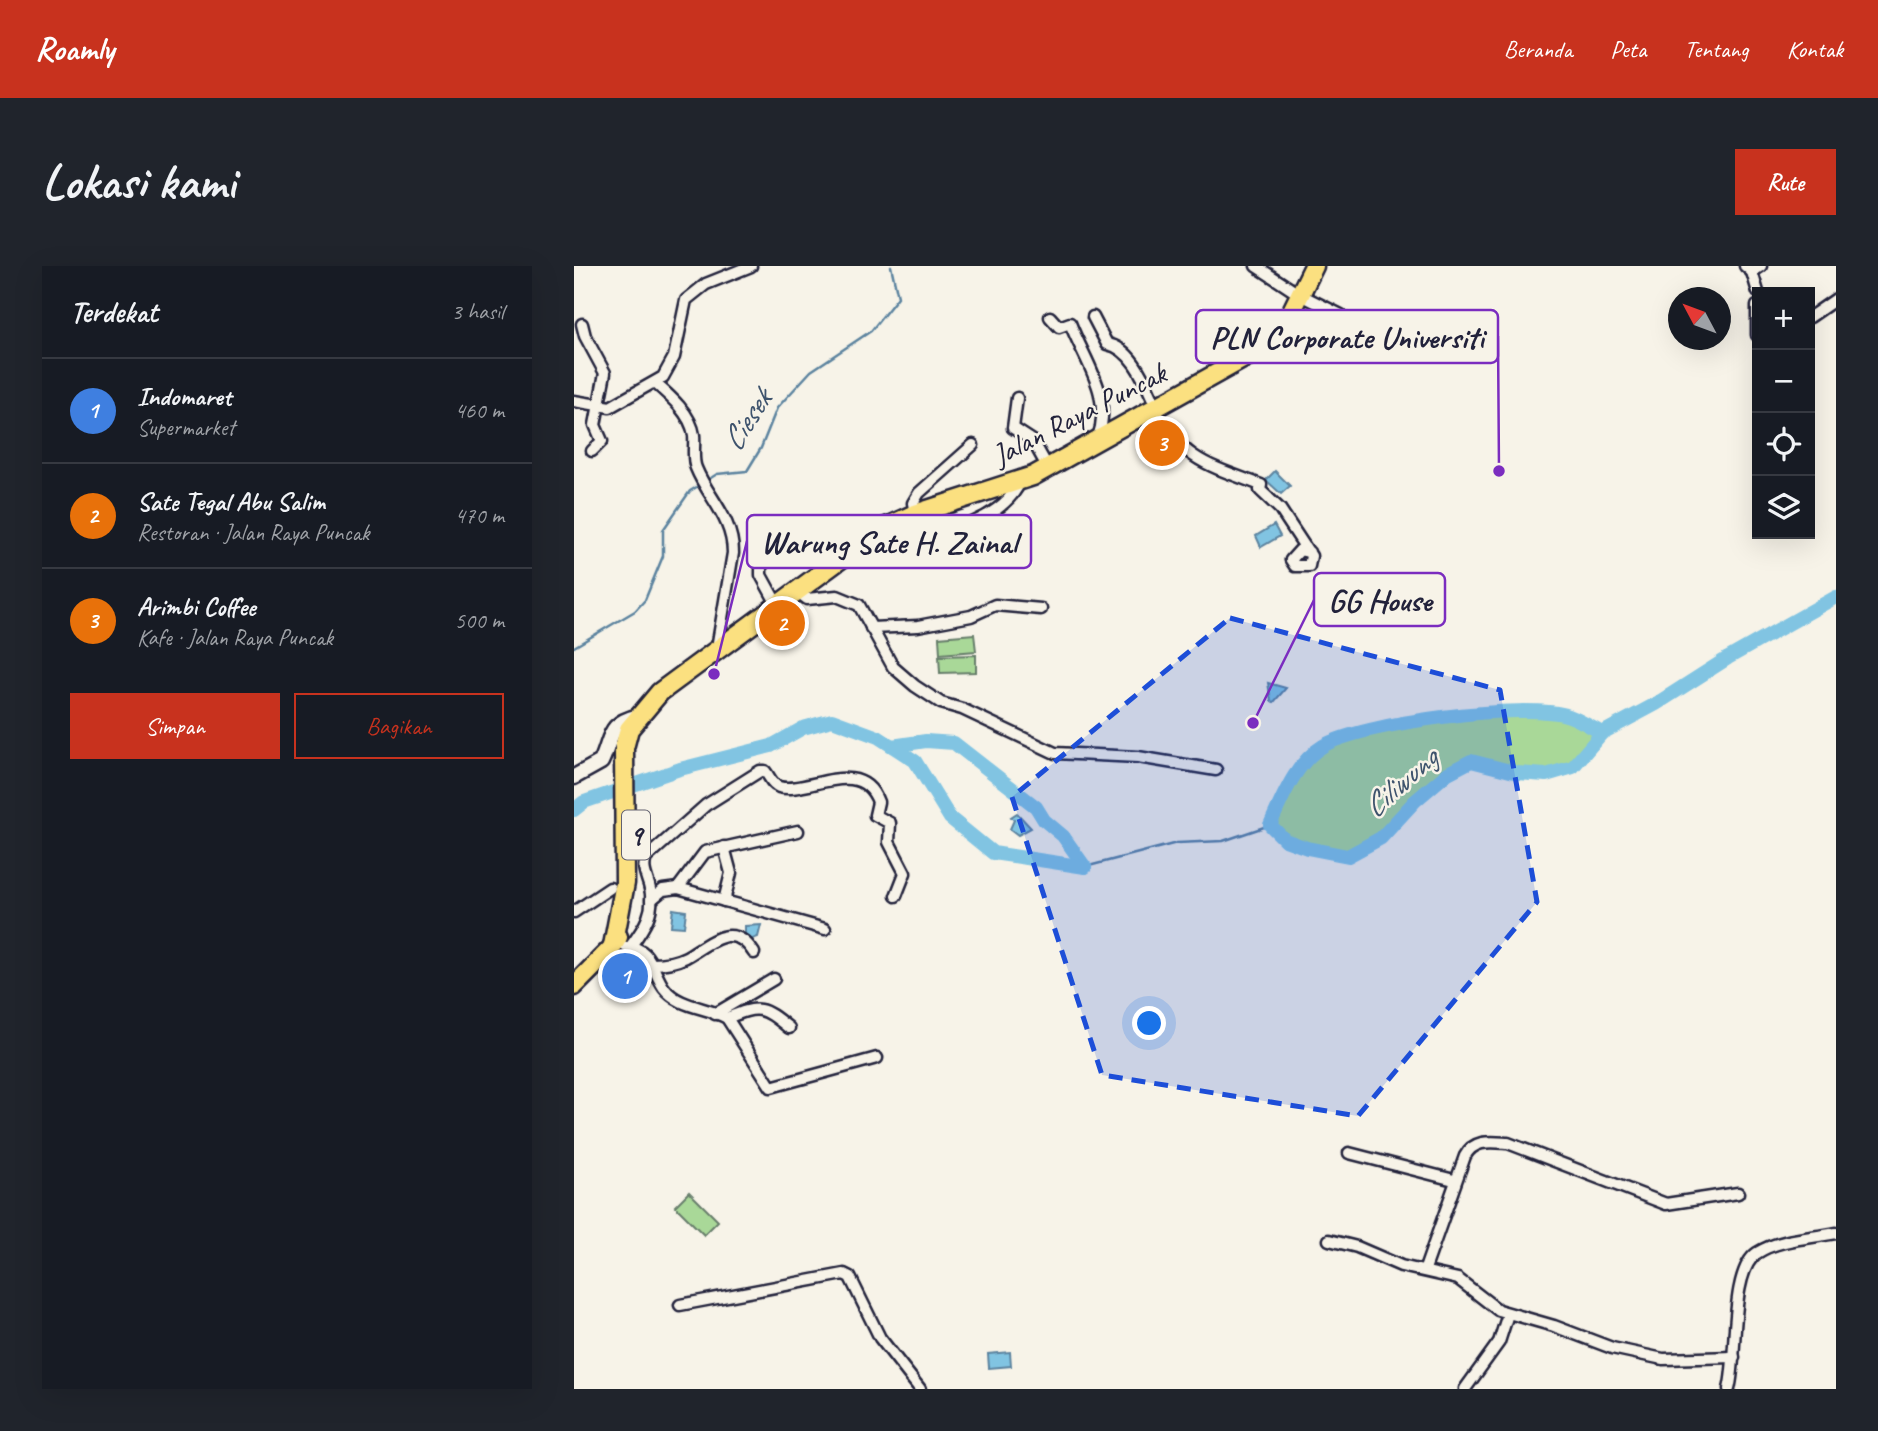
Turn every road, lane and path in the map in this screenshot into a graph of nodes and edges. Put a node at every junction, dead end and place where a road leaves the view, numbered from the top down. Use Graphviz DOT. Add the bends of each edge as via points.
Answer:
graph roads {
  1 [pos="751,266"];
  2 [pos="1256,266"];
  3 [pos="1314,266"];
  4 [pos="1753,268"];
  5 [pos="1757,287"];
  6 [pos="1301,295"];
  7 [pos="1836,299"];
  8 [pos="1815,314"];
  9 [pos="1341,315"];
  10 [pos="1050,317"];
  11 [pos="1093,317"];
  12 [pos="582,324"];
  13 [pos="655,383"];
  14 [pos="1017,398"];
  15 [pos="574,401"];
  16 [pos="599,405"];
  17 [pos="1156,408"];
  18 [pos="1096,442"];
  19 [pos="973,445"];
  20 [pos="592,451"];
  21 [pos="1048,468"];
  22 [pos="1020,482"];
  23 [pos="915,514"];
  24 [pos="1309,552"];
  25 [pos="857,554"];
  26 [pos="761,556"];
  27 [pos="798,592"];
  28 [pos="778,606"];
  29 [pos="1041,609"];
  30 [pos="871,628"];
  31 [pos="717,649"];
  32 [pos="635,724"];
  33 [pos="1216,770"];
  34 [pos="574,776"];
  35 [pos="798,831"];
  36 [pos="724,847"];
  37 [pos="610,888"];
  38 [pos="678,888"];
  39 [pos="896,896"];
  40 [pos="651,901"];
  41 [pos="724,901"];
  42 [pos="574,912"];
  43 [pos="825,929"];
  44 [pos="618,942"];
  45 [pos="754,953"];
  46 [pos="653,964"];
  47 [pos="774,979"];
  48 [pos="574,986"];
  49 [pos="715,1014"];
  50 [pos="727,1018"];
  51 [pos="789,1028"];
  52 [pos="877,1058"];
  53 [pos="1349,1153"];
  54 [pos="1454,1180"];
  55 [pos="1738,1193"];
  56 [pos="1836,1233"];
  57 [pos="1329,1240"];
  58 [pos="1425,1269"];
  59 [pos="680,1305"];
  60 [pos="1508,1314"];
  61 [pos="1734,1357"];
  62 [pos="920,1389"];
  63 [pos="1465,1389"];
  64 [pos="1729,1389"];
  1 -- 13 [label="street" via="706,284 686,300 671,364"];
  2 -- 6 [label="street"];
  3 -- 6 [label="highway, Jalan Raya Puncak"];
  4 -- 5 [label="street"];
  6 -- 9 [label="street"];
  6 -- 17 [label="highway, Jalan Raya Puncak" via="1286,323 1264,347"];
  7 -- 8 [label="street"];
  10 -- 18 [label="street" via="1059,327 1070,323 1101,394 1104,420"];
  11 -- 17 [label="street" via="1107,344 1116,345 1134,362"];
  12 -- 16 [label="street" via="606,373"];
  13 -- 16 [label="street" via="617,405"];
  13 -- 31 [label="street" via="676,402 691,425 694,466 718,503 733,545"];
  14 -- 21 [label="street" via="1013,428 1033,441"];
  15 -- 16 [label="street"];
  16 -- 20 [label="street" via="595,425 602,441"];
  17 -- 18 [label="highway, Jalan Raya Puncak"];
  17 -- 24 [label="street" via="1171,438 1188,453 1220,471 1261,485 1260,491 1280,509"];
  18 -- 21 [label="highway, Jalan Raya Puncak"];
  19 -- 23 [label="street" via="919,494 913,503"];
  21 -- 22 [label="highway, Jalan Raya Puncak"];
  22 -- 23 [label="highway, Jalan Raya Puncak"];
  22 -- 25 [label="street" via="1010,500 995,512 941,534"];
  23 -- 27 [label="highway, Jalan Raya Puncak" via="866,538"];
  26 -- 28 [label="street" via="761,575"];
  27 -- 28 [label="highway, Jalan Raya Puncak"];
  27 -- 30 [label="street" via="807,599 833,596 852,601 865,613"];
  28 -- 31 [label="highway, Jalan Raya Puncak"];
  29 -- 30 [label="street" via="995,605 971,616 918,626"];
  30 -- 33 [label="street" via="893,667 929,696 1055,753 1138,757"];
  31 -- 32 [label="highway, Jalan Raya Puncak" via="660,692"];
  32 -- 34 [label="main road" via="618,724 610,733 601,762"];
  32 -- 44 [label="highway, 9" via="622,759 624,899"];
  35 -- 36 [label="street"];
  36 -- 38 [label="street" via="705,852"];
  36 -- 41 [label="street" via="732,873"];
  37 -- 42 [label="street"];
  38 -- 40 [label="street" via="663,890"];
  38 -- 41 [label="street"];
  39 -- 40 [label="street" via="905,873 889,842 890,823 875,815 878,802 872,791 846,778 783,787 763,771 706,805 649,855 644,870"];
  40 -- 44 [label="street" via="646,926"];
  41 -- 43 [label="street"];
  44 -- 46 [label="street" via="639,949"];
  44 -- 48 [label="highway, 9"];
  45 -- 46 [label="street" via="734,936 706,943 669,963"];
  46 -- 49 [label="street" via="670,993"];
  47 -- 49 [label="street"];
  49 -- 50 [label="street"];
  50 -- 51 [label="street" via="757,1008"];
  50 -- 52 [label="street" via="771,1087"];
  53 -- 54 [label="street"];
  54 -- 55 [label="street" via="1468,1150 1488,1142 1508,1143 1665,1204"];
  54 -- 58 [label="street"];
  56 -- 61 [label="street" via="1771,1247 1753,1256 1741,1283"];
  57 -- 58 [label="street" via="1406,1267"];
  58 -- 60 [label="street" via="1458,1279"];
  59 -- 62 [label="street" via="844,1274 850,1277 880,1338"];
  60 -- 61 [label="street" via="1646,1357"];
  60 -- 63 [label="street" via="1499,1342"];
  61 -- 64 [label="street"];
}
